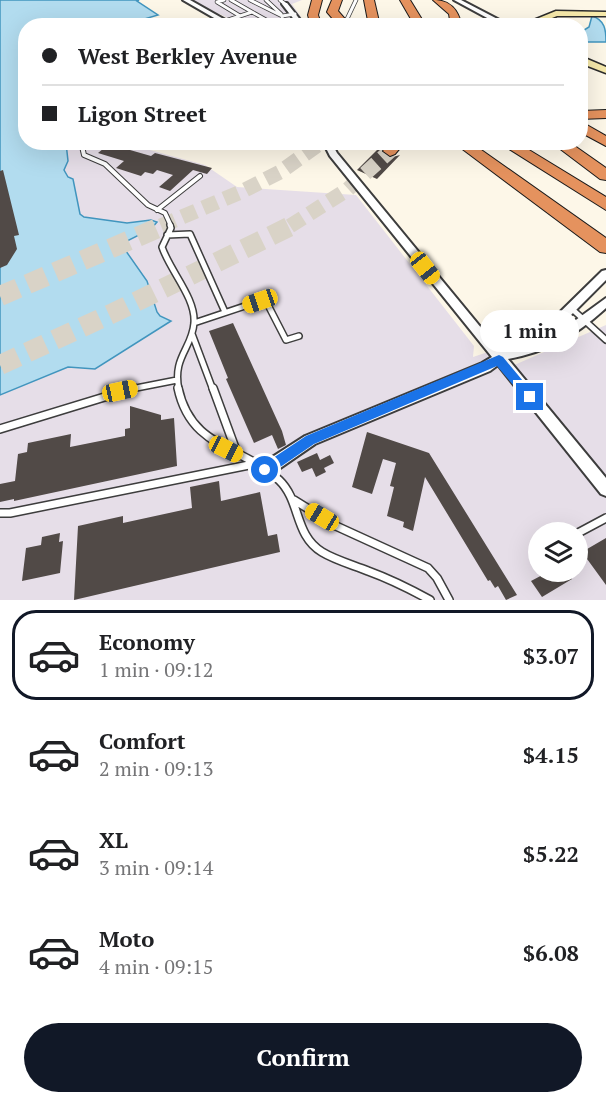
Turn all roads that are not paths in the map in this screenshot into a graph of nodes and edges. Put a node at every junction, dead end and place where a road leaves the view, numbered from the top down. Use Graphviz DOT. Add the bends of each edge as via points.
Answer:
graph roads {
  1 [pos="186,0"];
  2 [pos="224,0"];
  3 [pos="231,0"];
  4 [pos="250,0"];
  5 [pos="266,0"];
  6 [pos="317,0"];
  7 [pos="329,0"];
  8 [pos="337,0"];
  9 [pos="347,0"];
  10 [pos="356,0"];
  11 [pos="364,0"];
  12 [pos="369,0"];
  13 [pos="394,0"];
  14 [pos="405,0"];
  15 [pos="429,0"];
  16 [pos="438,0"];
  17 [pos="458,0"];
  18 [pos="283,2"];
  19 [pos="252,12"];
  20 [pos="295,14"];
  21 [pos="606,14"];
  22 [pos="440,15"];
  23 [pos="240,16"];
  24 [pos="282,16"];
  25 [pos="219,18"];
  26 [pos="234,18"];
  27 [pos="263,18"];
  28 [pos="297,18"];
  29 [pos="314,18"];
  30 [pos="324,18"];
  31 [pos="340,18"];
  32 [pos="347,18"];
  33 [pos="349,18"];
  34 [pos="370,18"];
  35 [pos="372,18"];
  36 [pos="403,18"];
  37 [pos="417,18"];
  38 [pos="455,18"];
  39 [pos="493,18"];
  40 [pos="541,18"];
  41 [pos="588,62"];
  42 [pos="606,70"];
  43 [pos="606,114"];
  44 [pos="588,115"];
  45 [pos="588,130"];
  46 [pos="606,142"];
  47 [pos="83,150"];
  48 [pos="332,150"];
  49 [pos="471,150"];
  50 [pos="518,150"];
  51 [pos="570,150"];
  52 [pos="587,150"];
  53 [pos="606,162"];
  54 [pos="606,175"];
  55 [pos="200,176"];
  56 [pos="606,204"];
  57 [pos="157,210"];
  58 [pos="167,235"];
  59 [pos="606,247"];
  60 [pos="606,274"];
  61 [pos="606,302"];
  62 [pos="572,309"];
  63 [pos="225,312"];
  64 [pos="586,320"];
  65 [pos="194,323"];
  66 [pos="192,334"];
  67 [pos="299,336"];
  68 [pos="606,340"];
  69 [pos="504,357"];
  70 [pos="177,380"];
  71 [pos="0,429"];
  72 [pos="238,456"];
  73 [pos="260,467"];
  74 [pos="606,489"];
  75 [pos="294,500"];
  76 [pos="0,513"];
  77 [pos="606,518"];
  78 [pos="588,528"];
  79 [pos="430,600"];
  80 [pos="449,600"];
  1 -- 25 [label="street"];
  2 -- 23 [label="lane" via="217,2"];
  3 -- 19 [label="lane"];
  4 -- 24 [label="lane"];
  5 -- 24 [label="lane"];
  6 -- 29 [label="highway"];
  7 -- 30 [label="highway" via="323,10"];
  8 -- 31 [label="highway" via="332,12"];
  9 -- 32 [label="highway"];
  10 -- 33 [label="lane"];
  11 -- 34 [label="lane"];
  12 -- 35 [label="highway"];
  13 -- 36 [label="highway"];
  14 -- 37 [label="highway"];
  15 -- 22 [label="highway"];
  16 -- 38 [label="highway"];
  17 -- 39 [label="street"];
  18 -- 20 [label="street"];
  19 -- 23 [label="lane"];
  19 -- 27 [label="lane"];
  20 -- 24 [label="lane"];
  20 -- 28 [label="street"];
  21 -- 40 [label="street" via="550,14"];
  23 -- 26 [label="lane"];
  41 -- 42 [label="street"];
  43 -- 44 [label="highway"];
  45 -- 46 [label="highway"];
  47 -- 57 [label="lane" via="84,155 105,164"];
  48 -- 69 [label="street"];
  49 -- 59 [label="highway"];
  50 -- 56 [label="highway"];
  51 -- 54 [label="highway"];
  52 -- 53 [label="highway"];
  55 -- 57 [label="lane"];
  57 -- 58 [label="lane" via="169,219 171,228"];
  58 -- 63 [label="lane" via="190,234"];
  58 -- 65 [label="lane" via="162,247"];
  60 -- 62 [label="street"];
  61 -- 64 [label="street"];
  62 -- 64 [label="lane"];
  62 -- 69 [label="street"];
  63 -- 65 [label="lane"];
  63 -- 67 [label="lane" via="264,302 286,340"];
  64 -- 68 [label="lane"];
  64 -- 69 [label="street" via="533,350"];
  65 -- 66 [label="lane"];
  66 -- 70 [label="lane" via="177,366"];
  66 -- 72 [label="lane"];
  69 -- 73 [label="street" via="310,440"];
  69 -- 74 [label="street"];
  70 -- 71 [label="lane" via="120,391"];
  70 -- 72 [label="lane" via="183,405 199,430 213,443"];
  72 -- 73 [label="lane"];
  73 -- 75 [label="lane" via="283,484"];
  73 -- 76 [label="lane"];
  75 -- 79 [label="lane" via="300,532 313,547"];
  75 -- 80 [label="lane" via="336,526 428,568"];
  77 -- 78 [label="lane"];
}
